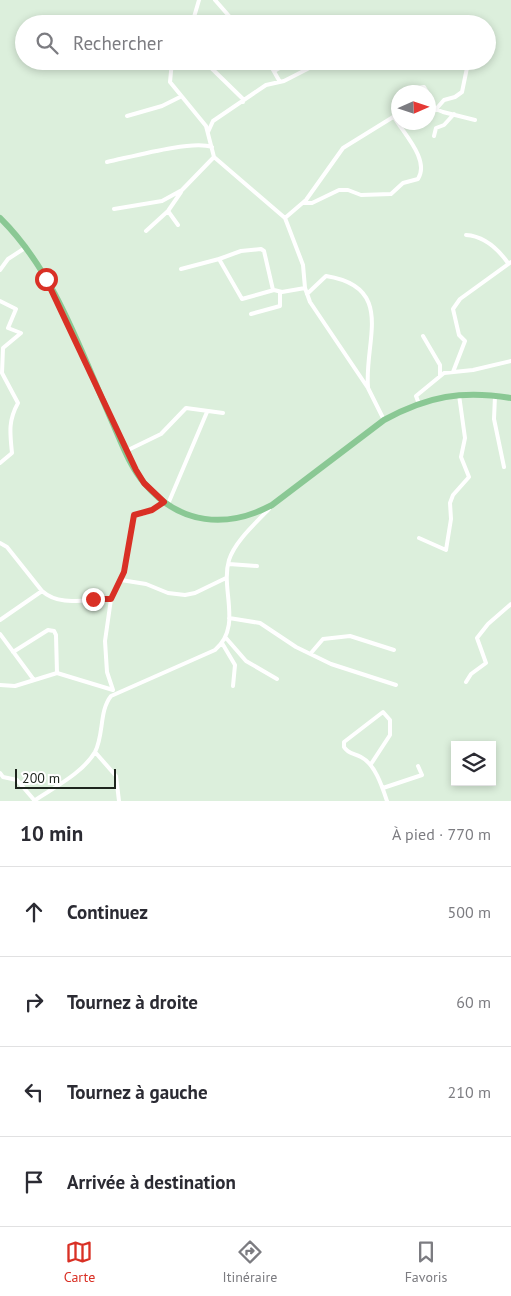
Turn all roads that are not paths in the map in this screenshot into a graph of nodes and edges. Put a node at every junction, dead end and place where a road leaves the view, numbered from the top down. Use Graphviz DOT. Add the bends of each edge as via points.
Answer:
graph roads {
  1 [pos="200,0"];
  2 [pos="214,0"];
  3 [pos="195,15"];
  4 [pos="228,15"];
  5 [pos="171,70"];
  6 [pos="213,70"];
  7 [pos="305,70"];
  8 [pos="466,70"];
  9 [pos="274,71"];
  10 [pos="280,82"];
  11 [pos="180,98"];
  12 [pos="243,102"];
  13 [pos="436,108"];
  14 [pos="436,109"];
  15 [pos="454,114"];
  16 [pos="127,116"];
  17 [pos="391,119"];
  18 [pos="474,120"];
  19 [pos="402,130"];
  20 [pos="208,132"];
  21 [pos="434,136"];
  22 [pos="212,147"];
  23 [pos="214,157"];
  24 [pos="107,162"];
  25 [pos="182,190"];
  26 [pos="302,203"];
  27 [pos="114,209"];
  28 [pos="168,211"];
  29 [pos="0,218"];
  30 [pos="284,218"];
  31 [pos="178,225"];
  32 [pos="146,231"];
  33 [pos="466,235"];
  34 [pos="25,248"];
  35 [pos="218,259"];
  36 [pos="509,263"];
  37 [pos="180,269"];
  38 [pos="0,270"];
  39 [pos="305,288"];
  40 [pos="273,290"];
  41 [pos="280,292"];
  42 [pos="307,294"];
  43 [pos="0,301"];
  44 [pos="251,314"];
  45 [pos="423,336"];
  46 [pos="511,362"];
  47 [pos="453,372"];
  48 [pos="440,376"];
  49 [pos="368,388"];
  50 [pos="458,394"];
  51 [pos="495,396"];
  52 [pos="511,398"];
  53 [pos="419,404"];
  54 [pos="207,412"];
  55 [pos="223,413"];
  56 [pos="384,420"];
  57 [pos="126,451"];
  58 [pos="0,463"];
  59 [pos="504,467"];
  60 [pos="166,503"];
  61 [pos="272,505"];
  62 [pos="419,538"];
  63 [pos="0,544"];
  64 [pos="229,564"];
  65 [pos="257,566"];
  66 [pos="226,578"];
  67 [pos="121,580"];
  68 [pos="42,591"];
  69 [pos="111,599"];
  70 [pos="511,604"];
  71 [pos="229,618"];
  72 [pos="0,620"];
  73 [pos="0,634"];
  74 [pos="226,638"];
  75 [pos="222,643"];
  76 [pos="394,650"];
  77 [pos="13,652"];
  78 [pos="311,653"];
  79 [pos="57,673"];
  80 [pos="277,679"];
  81 [pos="34,680"];
  82 [pos="466,682"];
  83 [pos="0,685"];
  84 [pos="396,685"];
  85 [pos="233,686"];
  86 [pos="113,690"];
  87 [pos="119,692"];
  88 [pos="95,752"];
  89 [pos="371,764"];
  90 [pos="418,766"];
  91 [pos="0,773"];
  92 [pos="383,788"];
  93 [pos="34,801"];
  94 [pos="119,801"];
  95 [pos="387,801"];
  1 -- 3 [label="street"];
  2 -- 4 [label="street"];
  5 -- 11 [label="street" via="170,82"];
  6 -- 12 [label="street"];
  7 -- 10 [label="street"];
  8 -- 13 [label="street" via="462,92 444,100"];
  9 -- 10 [label="street"];
  10 -- 12 [label="street" via="266,85"];
  11 -- 16 [label="street"];
  11 -- 20 [label="street" via="204,123"];
  12 -- 20 [label="street" via="213,121"];
  14 -- 15 [label="street"];
  15 -- 18 [label="street"];
  15 -- 21 [label="street" via="444,125 436,128"];
  17 -- 26 [label="street" via="343,148"];
  19 -- 26 [label="street" via="422,162 418,179 403,183 391,194 360,195 339,190 312,203"];
  20 -- 22 [label="street"];
  22 -- 23 [label="street"];
  22 -- 24 [label="street" via="172,148"];
  23 -- 25 [label="street"];
  23 -- 30 [label="street"];
  25 -- 27 [label="street" via="162,201"];
  25 -- 28 [label="street"];
  26 -- 30 [label="street"];
  28 -- 31 [label="street"];
  28 -- 32 [label="street"];
  29 -- 34 [label="main road"];
  30 -- 39 [label="street" via="303,265"];
  33 -- 36 [label="street" via="482,239"];
  34 -- 38 [label="street" via="8,259"];
  34 -- 57 [label="main road" via="52,289"];
  35 -- 37 [label="street"];
  35 -- 40 [label="street" via="242,299"];
  35 -- 40 [label="street" via="241,251 261,249"];
  36 -- 47 [label="street" via="460,299 453,309 459,335 465,341"];
  39 -- 41 [label="street"];
  39 -- 42 [label="street"];
  40 -- 41 [label="street"];
  41 -- 44 [label="street" via="280,306"];
  42 -- 49 [label="street"];
  42 -- 49 [label="street" via="326,276 360,288 365,293 372,313 372,343 366,368"];
  43 -- 58 [label="street" via="16,309 8,328 21,333 3,348 2,373 18,403 11,416 9,430 12,453"];
  45 -- 48 [label="street" via="440,365"];
  46 -- 47 [label="street"];
  47 -- 48 [label="street"];
  48 -- 53 [label="street" via="416,396"];
  49 -- 56 [label="street"];
  50 -- 51 [label="main road"];
  50 -- 53 [label="main road"];
  50 -- 62 [label="street" via="465,438 461,457 469,477 453,494 450,503 452,519 446,550"];
  51 -- 52 [label="main road"];
  51 -- 59 [label="street" via="494,420"];
  53 -- 56 [label="main road"];
  54 -- 55 [label="street"];
  54 -- 57 [label="street" via="186,408 160,434"];
  54 -- 60 [label="street"];
  56 -- 61 [label="main road"];
  57 -- 60 [label="main road" via="144,483"];
  60 -- 61 [label="main road" via="192,516 224,520 247,516"];
  60 -- 67 [label="street" via="134,516"];
  61 -- 64 [label="street" via="237,546"];
  63 -- 68 [label="street" via="7,547"];
  64 -- 65 [label="street"];
  64 -- 66 [label="street"];
  66 -- 67 [label="street" via="185,594 168,593 146,584"];
  66 -- 71 [label="street"];
  67 -- 69 [label="street"];
  68 -- 69 [label="street" via="68,601"];
  68 -- 72 [label="street"];
  69 -- 86 [label="street" via="105,641 106,672"];
  70 -- 82 [label="street" via="477,638 486,662"];
  71 -- 74 [label="street"];
  71 -- 78 [label="street" via="260,623"];
  73 -- 77 [label="street"];
  74 -- 75 [label="street"];
  74 -- 80 [label="street" via="246,661"];
  75 -- 85 [label="street" via="235,665"];
  75 -- 87 [label="street" via="215,650"];
  76 -- 78 [label="street" via="350,636 323,639"];
  77 -- 79 [label="street" via="52,630 56,635"];
  77 -- 81 [label="street"];
  78 -- 84 [label="street" via="330,664"];
  79 -- 81 [label="street"];
  79 -- 86 [label="street"];
  81 -- 83 [label="street" via="15,686"];
  86 -- 87 [label="street"];
  87 -- 88 [label="street" via="109,699"];
  88 -- 93 [label="street" via="78,770"];
  88 -- 94 [label="street" via="116,776"];
  89 -- 89 [label="street" via="346,750 344,742 383,712 390,720 390,735"];
  89 -- 92 [label="street"];
  90 -- 92 [label="street" via="422,775"];
  91 -- 93 [label="street" via="3,777 17,780"];
  92 -- 95 [label="street"];
}
